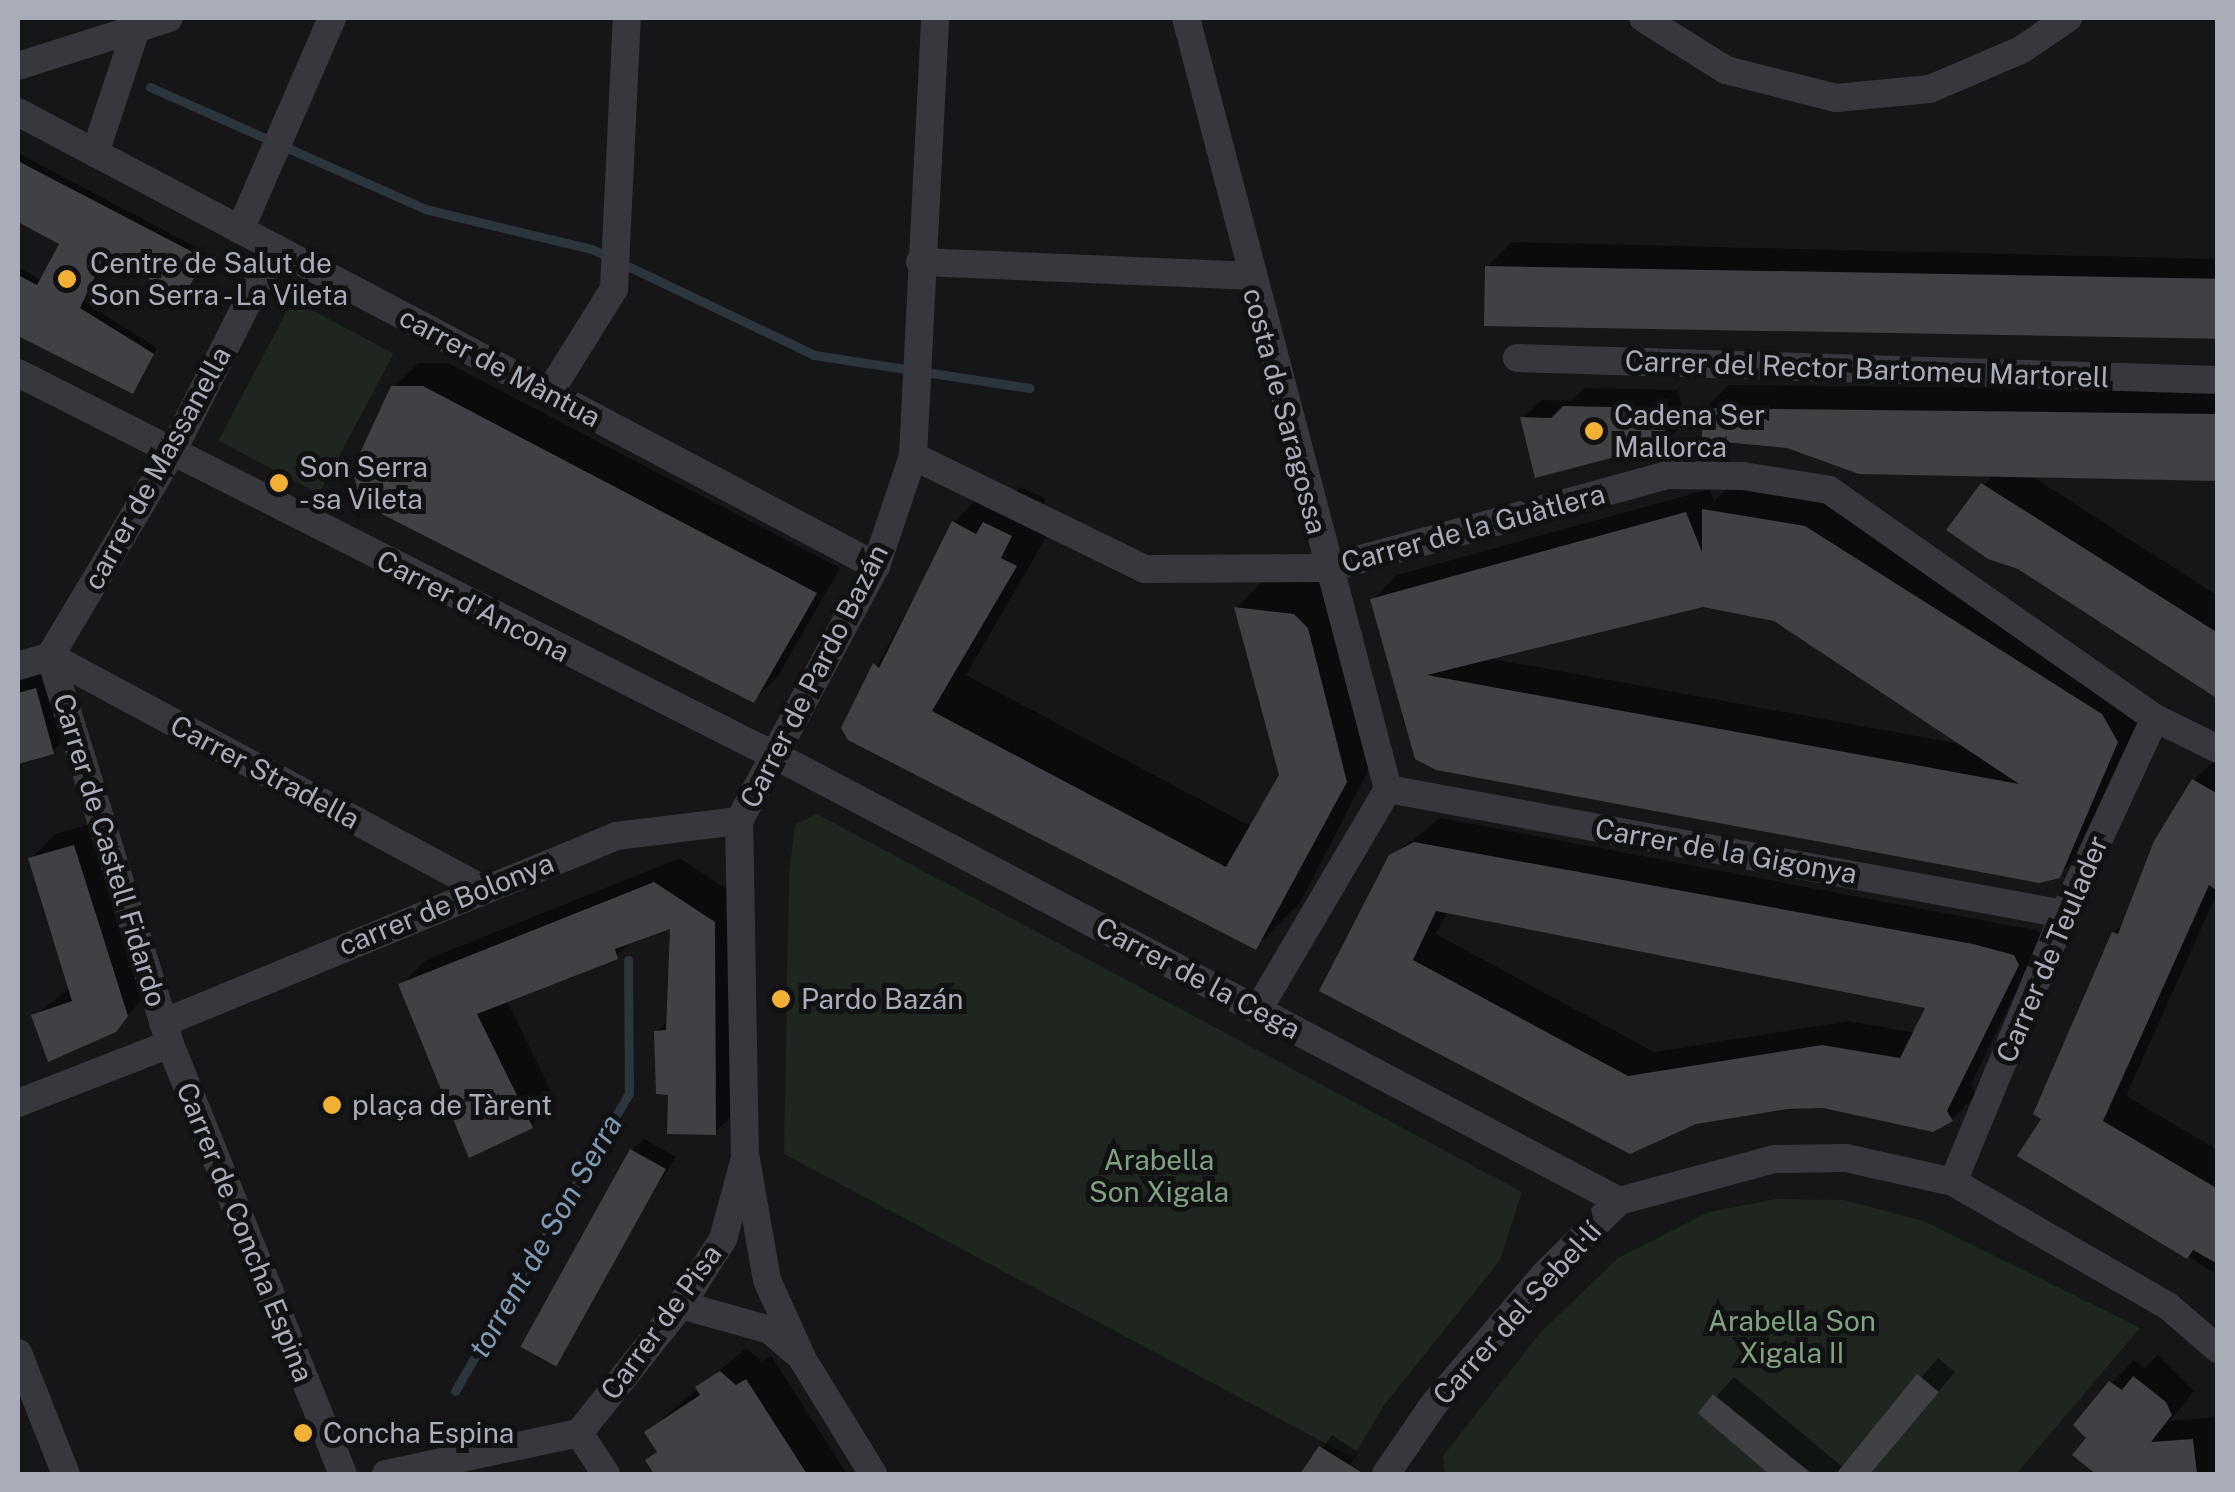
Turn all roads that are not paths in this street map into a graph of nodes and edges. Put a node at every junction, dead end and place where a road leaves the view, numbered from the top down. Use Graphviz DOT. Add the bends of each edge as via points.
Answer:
graph roads {
  1 [pos="169,18"];
  2 [pos="332,18"];
  3 [pos="627,18"];
  4 [pos="934,18"];
  5 [pos="1186,18"];
  6 [pos="1643,18"];
  7 [pos="2068,18"];
  8 [pos="137,26"];
  9 [pos="18,66"];
  10 [pos="18,112"];
  11 [pos="96,153"];
  12 [pos="240,230"];
  13 [pos="274,248"];
  14 [pos="920,262"];
  15 [pos="1249,276"];
  16 [pos="1516,358"];
  17 [pos="18,373"];
  18 [pos="2218,380"];
  19 [pos="549,394"];
  20 [pos="172,452"];
  21 [pos="914,456"];
  22 [pos="876,566"];
  23 [pos="1328,568"];
  24 [pos="50,656"];
  25 [pos="18,666"];
  26 [pos="2155,718"];
  27 [pos="2218,749"];
  28 [pos="775,759"];
  29 [pos="1388,789"];
  30 [pos="739,821"];
  31 [pos="480,888"];
  32 [pos="2064,914"];
  33 [pos="1259,1008"];
  34 [pos="167,1034"];
  35 [pos="18,1103"];
  36 [pos="745,1158"];
  37 [pos="1953,1182"];
  38 [pos="1618,1202"];
  39 [pos="682,1305"];
  40 [pos="2218,1349"];
  41 [pos="18,1353"];
  42 [pos="804,1360"];
  43 [pos="579,1433"];
  44 [pos="66,1474"];
  45 [pos="343,1474"];
  46 [pos="386,1474"];
  47 [pos="606,1474"];
  48 [pos="873,1474"];
  49 [pos="1386,1474"];
  1 -- 8 [label="street"];
  2 -- 12 [label="street"];
  3 -- 19 [label="street" via="614,280"];
  4 -- 14 [label="street, Carrer de Pardo Bazán"];
  5 -- 15 [label="street, costa de Saragossa"];
  6 -- 7 [label="street" via="1726,70 1836,98 1930,89 2021,50"];
  8 -- 9 [label="street"];
  8 -- 11 [label="street"];
  10 -- 11 [label="street, carrer de Màntua"];
  11 -- 12 [label="street, carrer de Màntua"];
  12 -- 13 [label="street, carrer de Màntua"];
  13 -- 19 [label="street, carrer de Màntua"];
  13 -- 20 [label="street, carrer de Massanella"];
  14 -- 15 [label="street"];
  14 -- 21 [label="street, Carrer de Pardo Bazán"];
  15 -- 23 [label="street, costa de Saragossa"];
  16 -- 18 [label="street, Carrer del Rector Bartomeu Martorell"];
  17 -- 20 [label="street, Carrer d'Ancona"];
  19 -- 22 [label="street, carrer de Màntua"];
  20 -- 24 [label="street, carrer de Massanella"];
  20 -- 28 [label="street, Carrer d'Ancona"];
  21 -- 22 [label="street, Carrer de Pardo Bazán"];
  21 -- 23 [label="street, Carrer de la Guàtlera" via="1145,570"];
  22 -- 28 [label="street, Carrer de Pardo Bazán"];
  23 -- 26 [label="street, Carrer de la Guàtlera" via="1667,476 1743,476 1830,490"];
  23 -- 29 [label="street, costa de Saragossa"];
  24 -- 25 [label="street"];
  24 -- 31 [label="street, Carrer Stradella"];
  24 -- 34 [label="street, Carrer de Castell Fidardo"];
  26 -- 27 [label="street, Carrer de la Guàtlera"];
  26 -- 32 [label="street, Carrer de Teulader"];
  28 -- 30 [label="street, Carrer de Pardo Bazán"];
  28 -- 33 [label="street, Carrer de la Cega"];
  29 -- 32 [label="street, Carrer de la Gigonya"];
  29 -- 33 [label="street"];
  30 -- 31 [label="street, carrer de Bolonya" via="616,836"];
  30 -- 36 [label="street, Carrer de Pardo Bazán"];
  31 -- 34 [label="street, carrer de Bolonya"];
  32 -- 37 [label="street, Carrer de Teulader"];
  33 -- 38 [label="street, Carrer de la Cega"];
  34 -- 35 [label="street, carrer de Bolonya"];
  34 -- 45 [label="street, Carrer de Concha Espina"];
  36 -- 39 [label="street, Carrer de Pisa" via="723,1239"];
  36 -- 42 [label="street" via="767,1280"];
  37 -- 38 [label="street, Carrer del Sebel·lí" via="1846,1158 1775,1160"];
  37 -- 40 [label="street, Carrer del Sebel·lí" via="2168,1306"];
  38 -- 49 [label="street, Carrer del Sebel·lí" via="1458,1375"];
  39 -- 42 [label="street" via="770,1330"];
  39 -- 43 [label="street, Carrer de Pisa"];
  41 -- 44 [label="street"];
  42 -- 48 [label="street"];
  43 -- 46 [label="street"];
  43 -- 47 [label="street"];
}
